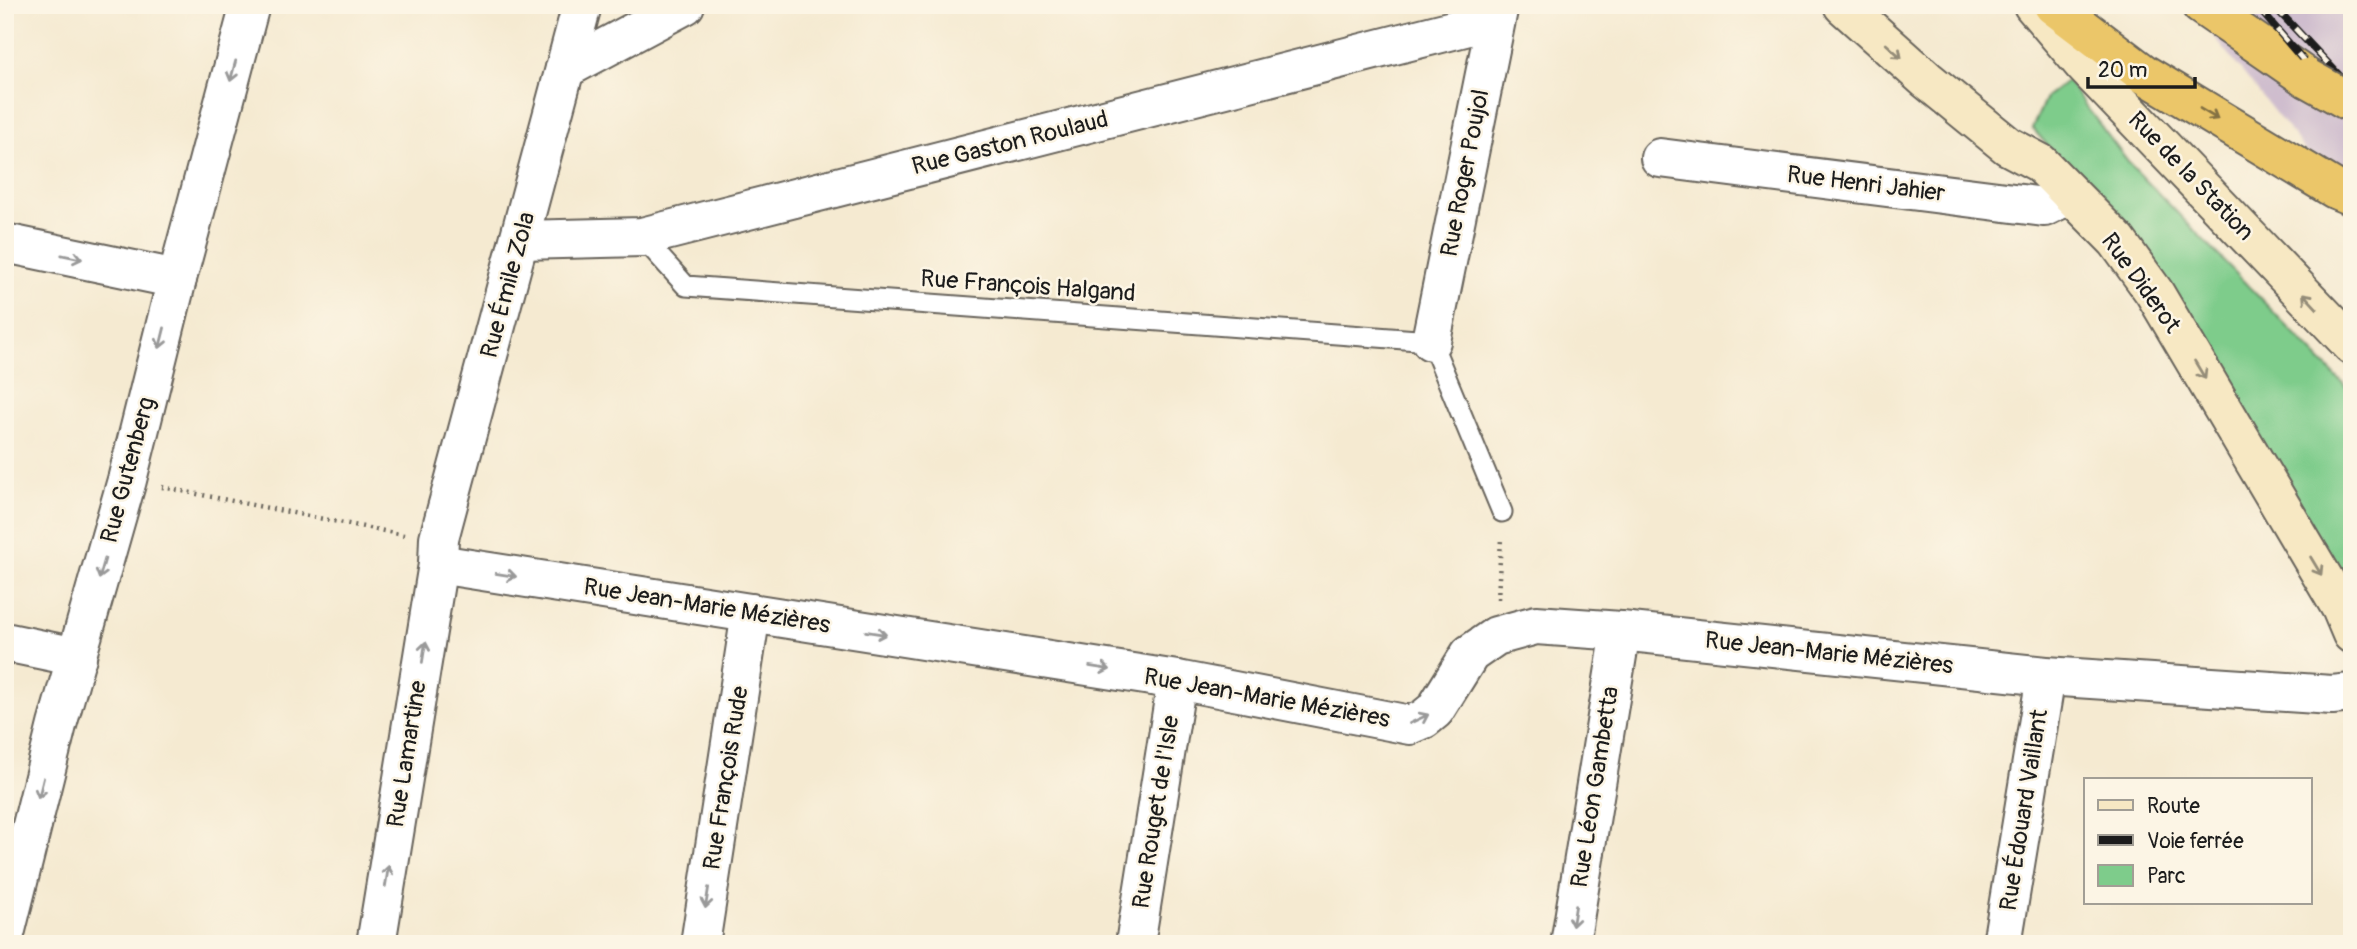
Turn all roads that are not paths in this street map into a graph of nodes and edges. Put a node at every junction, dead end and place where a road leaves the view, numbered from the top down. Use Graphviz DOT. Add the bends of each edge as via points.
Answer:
graph roads {
  1 [pos="250,5"];
  2 [pos="582,5"];
  3 [pos="684,5"];
  4 [pos="1843,5"];
  5 [pos="2033,5"];
  6 [pos="2053,5"];
  7 [pos="2202,5"];
  8 [pos="1497,12"];
  9 [pos="565,69"];
  10 [pos="2352,103"];
  11 [pos="1660,158"];
  12 [pos="2344,193"];
  13 [pos="2069,195"];
  14 [pos="642,237"];
  15 [pos="521,240"];
  16 [pos="5,243"];
  17 [pos="177,279"];
  18 [pos="1431,341"];
  19 [pos="2352,345"];
  20 [pos="1502,512"];
  21 [pos="439,551"];
  22 [pos="751,613"];
  23 [pos="1621,631"];
  24 [pos="2352,634"];
  25 [pos="5,642"];
  26 [pos="77,657"];
  27 [pos="2046,676"];
  28 [pos="1177,680"];
  29 [pos="2352,693"];
  30 [pos="5,934"];
  31 [pos="376,944"];
  32 [pos="700,944"];
  33 [pos="1135,944"];
  34 [pos="1570,944"];
  35 [pos="2002,944"];
  1 -- 17 [label="street, Rue Gutenberg, one-way"];
  2 -- 9 [label="street, Rue Émile Zola"];
  3 -- 9 [label="street"];
  4 -- 13 [label="street, Rue Diderot, one-way" via="2008,146 2040,163"];
  19 -- 5 [label="street, Rue de la Station, one-way" via="2083,64"];
  6 -- 12 [label="highway, one-way" via="2144,75"];
  7 -- 10 [label="highway, bridge" via="2307,78"];
  8 -- 14 [label="street, Rue Gaston Roulaud"];
  8 -- 18 [label="street, Rue Roger Poujol"];
  9 -- 15 [label="street, Rue Émile Zola"];
  11 -- 13 [label="street, Rue Henri Jahier" via="2044,207"];
  13 -- 24 [label="street, Rue Diderot, one-way" via="2117,241 2154,292"];
  14 -- 15 [label="street, Rue Gaston Roulaud"];
  14 -- 18 [label="lane, Rue François Halgand" via="686,286"];
  15 -- 21 [label="street, Rue Émile Zola"];
  16 -- 17 [label="street, one-way"];
  17 -- 26 [label="street, Rue Gutenberg, one-way"];
  18 -- 20 [label="lane"];
  21 -- 22 [label="street, Rue Jean-Marie Mézières, one-way"];
  31 -- 21 [label="street, Rue Lamartine, one-way"];
  22 -- 28 [label="street, Rue Jean-Marie Mézières, one-way"];
  22 -- 32 [label="street, Rue François Rude, one-way"];
  23 -- 27 [label="street, Rue Jean-Marie Mézières"];
  28 -- 23 [label="street, Rue Jean-Marie Mézières, one-way" via="1410,725 1435,710 1470,654 1496,636 1536,625"];
  23 -- 34 [label="street, Rue Léon Gambetta, one-way"];
  25 -- 26 [label="street"];
  26 -- 30 [label="street, Rue Gutenberg, one-way"];
  27 -- 29 [label="street, Rue Jean-Marie Mézières"];
  27 -- 35 [label="street, Rue Édouard Vaillant"];
  28 -- 33 [label="street, Rue Rouget de l'Isle"];
}
